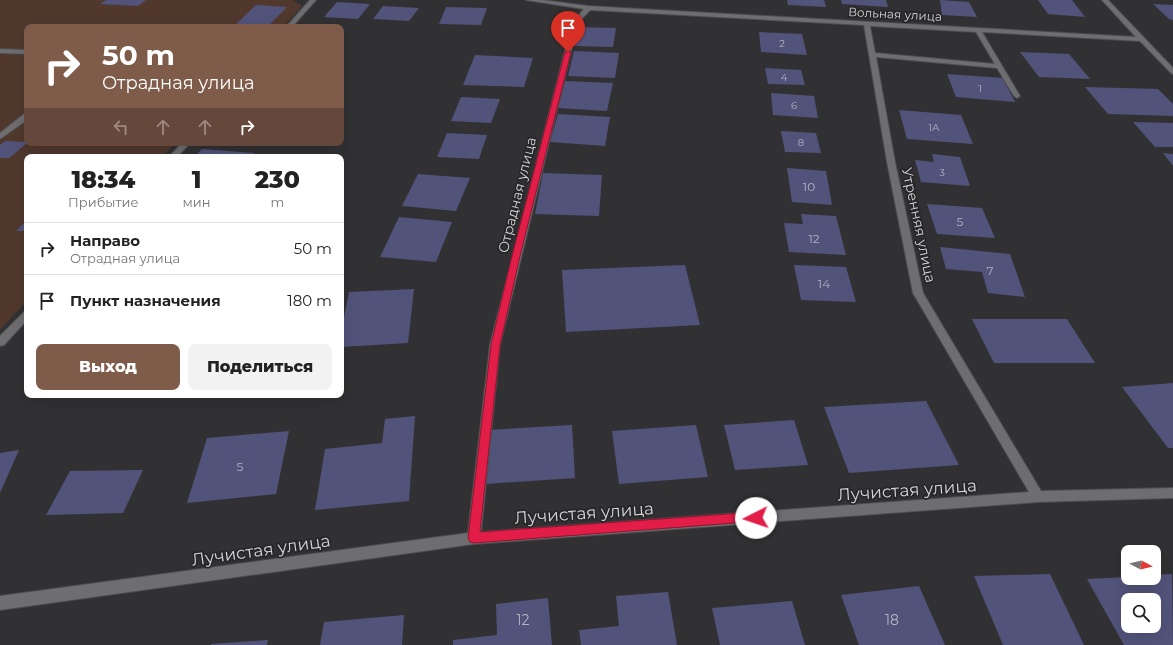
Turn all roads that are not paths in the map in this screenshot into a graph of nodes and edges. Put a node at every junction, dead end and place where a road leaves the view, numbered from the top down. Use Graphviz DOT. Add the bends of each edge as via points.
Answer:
graph roads {
  1 [pos="313,0"];
  2 [pos="529,0"];
  3 [pos="1105,0"];
  4 [pos="588,8"];
  5 [pos="867,23"];
  6 [pos="292,24"];
  7 [pos="978,30"];
  8 [pos="1140,39"];
  9 [pos="0,51"];
  10 [pos="24,52"];
  11 [pos="872,56"];
  12 [pos="999,66"];
  13 [pos="1173,72"];
  14 [pos="1017,96"];
  15 [pos="24,118"];
  16 [pos="0,138"];
  17 [pos="183,146"];
  18 [pos="176,154"];
  19 [pos="24,317"];
  20 [pos="0,342"];
  21 [pos="1173,493"];
  22 [pos="1038,497"];
  23 [pos="474,538"];
  24 [pos="0,603"];
  1 -- 6 [label="street"];
  2 -- 4 [label="street, Вольная улица"];
  3 -- 8 [label="street"];
  4 -- 5 [label="street, Вольная улица"];
  4 -- 23 [label="street, Отрадная улица" via="575,23 496,345"];
  5 -- 7 [label="street, Вольная улица"];
  5 -- 11 [label="street, Утренняя улица"];
  7 -- 8 [label="street, Вольная улица"];
  7 -- 12 [label="street"];
  8 -- 13 [label="street"];
  9 -- 10 [label="street"];
  11 -- 12 [label="street"];
  11 -- 22 [label="street, Утренняя улица" via="918,293"];
  12 -- 14 [label="street"];
  15 -- 16 [label="street"];
  17 -- 18 [label="street"];
  19 -- 20 [label="street"];
  21 -- 22 [label="street, Лучистая улица"];
  22 -- 23 [label="street, Лучистая улица"];
  23 -- 24 [label="street, Лучистая улица"];
}
